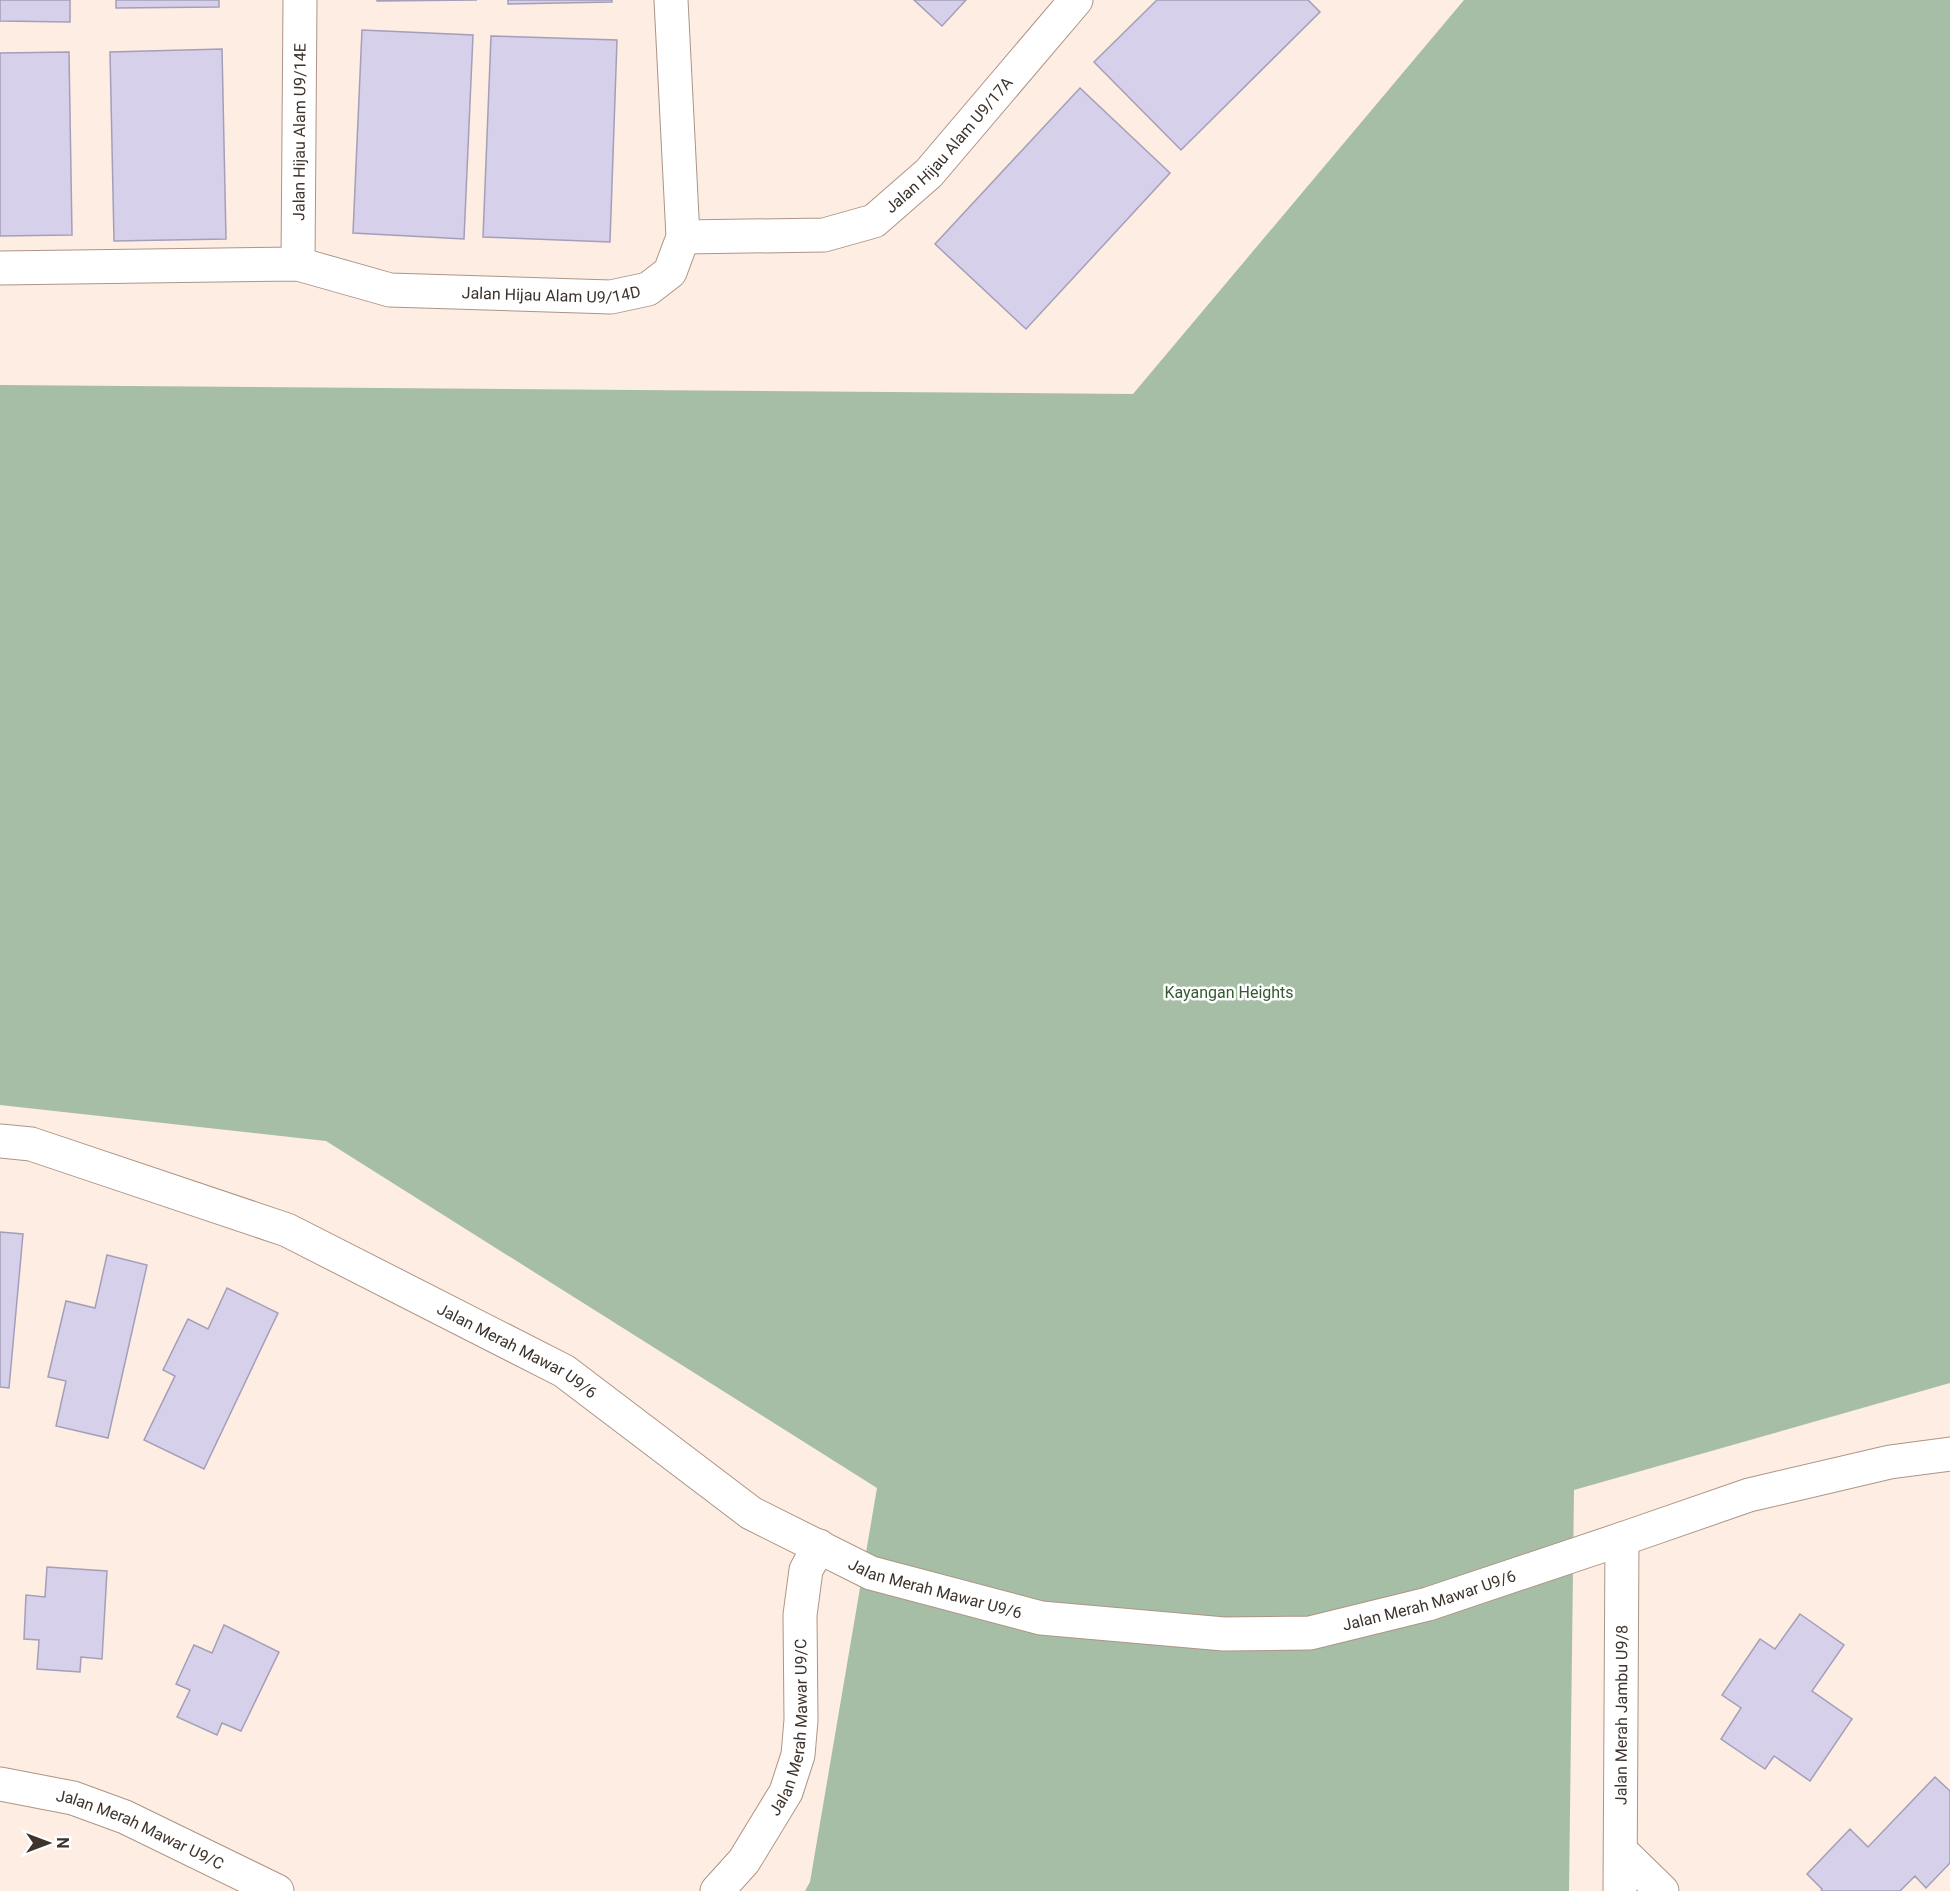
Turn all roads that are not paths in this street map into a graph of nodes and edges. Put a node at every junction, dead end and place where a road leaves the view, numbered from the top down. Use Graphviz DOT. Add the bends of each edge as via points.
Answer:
graph roads {
  1 [pos="300,0"];
  2 [pos="671,0"];
  3 [pos="1076,0"];
  4 [pos="683,237"];
  5 [pos="298,264"];
  6 [pos="0,268"];
  7 [pos="0,1142"];
  8 [pos="1950,1454"];
  9 [pos="1622,1539"];
  10 [pos="819,1546"];
  11 [pos="0,1784"];
  12 [pos="1621,1851"];
  13 [pos="277,1891"];
  14 [pos="717,1891"];
  15 [pos="1620,1891"];
  16 [pos="1662,1891"];
  1 -- 5 [label="street, Jalan Hijau Alam U9/14E"];
  2 -- 4 [label="street, Jalan Hijau Alam U9/14D"];
  3 -- 4 [label="street, Jalan Hijau Alam U9/17A" via="929,173 874,221 824,235"];
  4 -- 5 [label="street, Jalan Hijau Alam U9/14D" via="670,272 648,289 611,297 390,290"];
  5 -- 6 [label="street, Jalan Hijau Alam U9/14D"];
  7 -- 10 [label="street, Jalan Merah Mawar U9/6" via="31,1144 287,1230 564,1371 751,1512"];
  8 -- 9 [label="street, Jalan Merah Mawar U9/6" via="1890,1462 1749,1495"];
  9 -- 10 [label="street, Jalan Merah Mawar U9/6" via="1428,1604 1310,1633 1224,1634 1041,1618 871,1573"];
  9 -- 12 [label="street, Jalan Merah Jambu U9/8"];
  10 -- 14 [label="street, Jalan Merah Mawar U9/C" via="806,1570 800,1615 798,1755 786,1792 744,1861"];
  11 -- 13 [label="street, Jalan Merah Mawar U9/C" via="73,1798 125,1817"];
  12 -- 15 [label="street, Jalan Merah Jambu U9/8"];
  12 -- 16 [label="street"];
}
